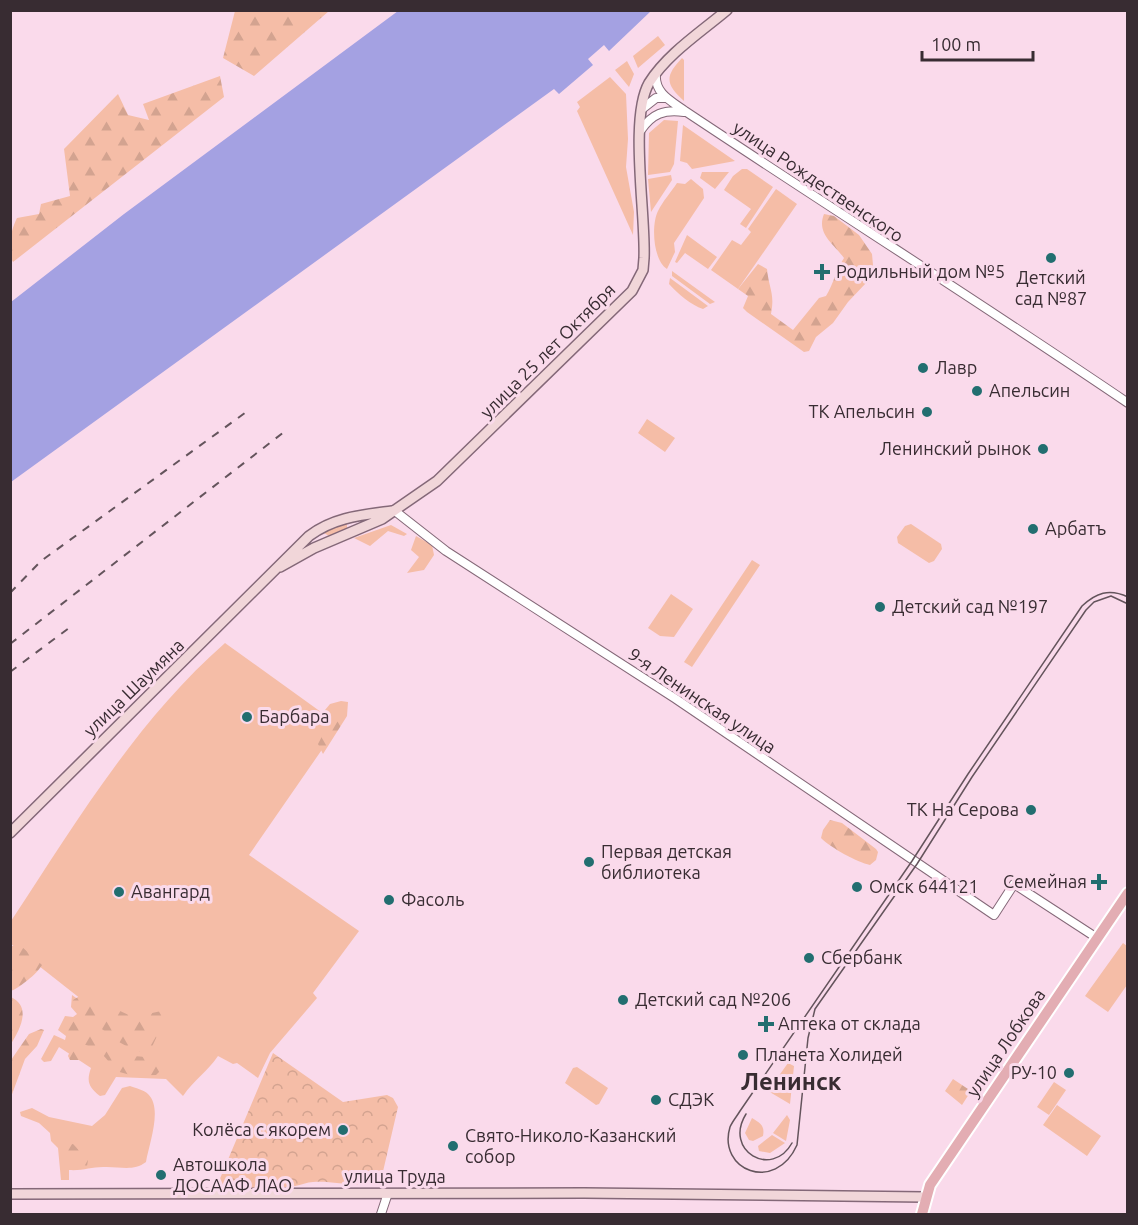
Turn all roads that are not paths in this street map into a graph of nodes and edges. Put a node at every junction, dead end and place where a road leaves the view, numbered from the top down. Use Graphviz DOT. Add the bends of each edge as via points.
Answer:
graph roads {
  1 [pos="727,10"];
  2 [pos="656,75"];
  3 [pos="666,98"];
  4 [pos="642,105"];
  5 [pos="688,113"];
  6 [pos="640,129"];
  7 [pos="1128,403"];
  8 [pos="395,510"];
  9 [pos="324,525"];
  10 [pos="329,541"];
  11 [pos="280,567"];
  12 [pos="10,833"];
  13 [pos="1128,893"];
  14 [pos="1097,938"];
  15 [pos="388,1193"];
  16 [pos="10,1194"];
  17 [pos="924,1197"];
  18 [pos="381,1215"];
  19 [pos="922,1215"];
  1 -- 2 [label="main road"];
  2 -- 3 [label="street" via="657,87"];
  2 -- 4 [label="main road"];
  3 -- 4 [label="street"];
  3 -- 5 [label="street, улица Рождественского"];
  4 -- 6 [label="main road, улица 25 лет Октября"];
  5 -- 6 [label="street" via="659,113"];
  5 -- 7 [label="street, улица Рождественского"];
  6 -- 8 [label="main road, улица 25 лет Октября" via="644,258 643,270 632,291 460,460"];
  8 -- 9 [label="main road, улица Шаумяна"];
  8 -- 10 [label="main road, улица Шаумяна" via="366,527"];
  8 -- 14 [label="street, 9-я Ленинская улица" via="446,551 676,699 994,915 1014,884"];
  9 -- 10 [label="main road" via="321,532"];
  9 -- 11 [label="main road, улица Шаумяна"];
  10 -- 11 [label="main road, улица Шаумяна"];
  11 -- 12 [label="main road, улица Шаумяна"];
  13 -- 14 [label="main road, улица Лобкова"];
  14 -- 17 [label="main road, улица Лобкова"];
  15 -- 16 [label="main road, улица Труда"];
  15 -- 17 [label="main road, улица Труда"];
  15 -- 18 [label="street"];
  17 -- 19 [label="main road, улица Лобкова"];
}
